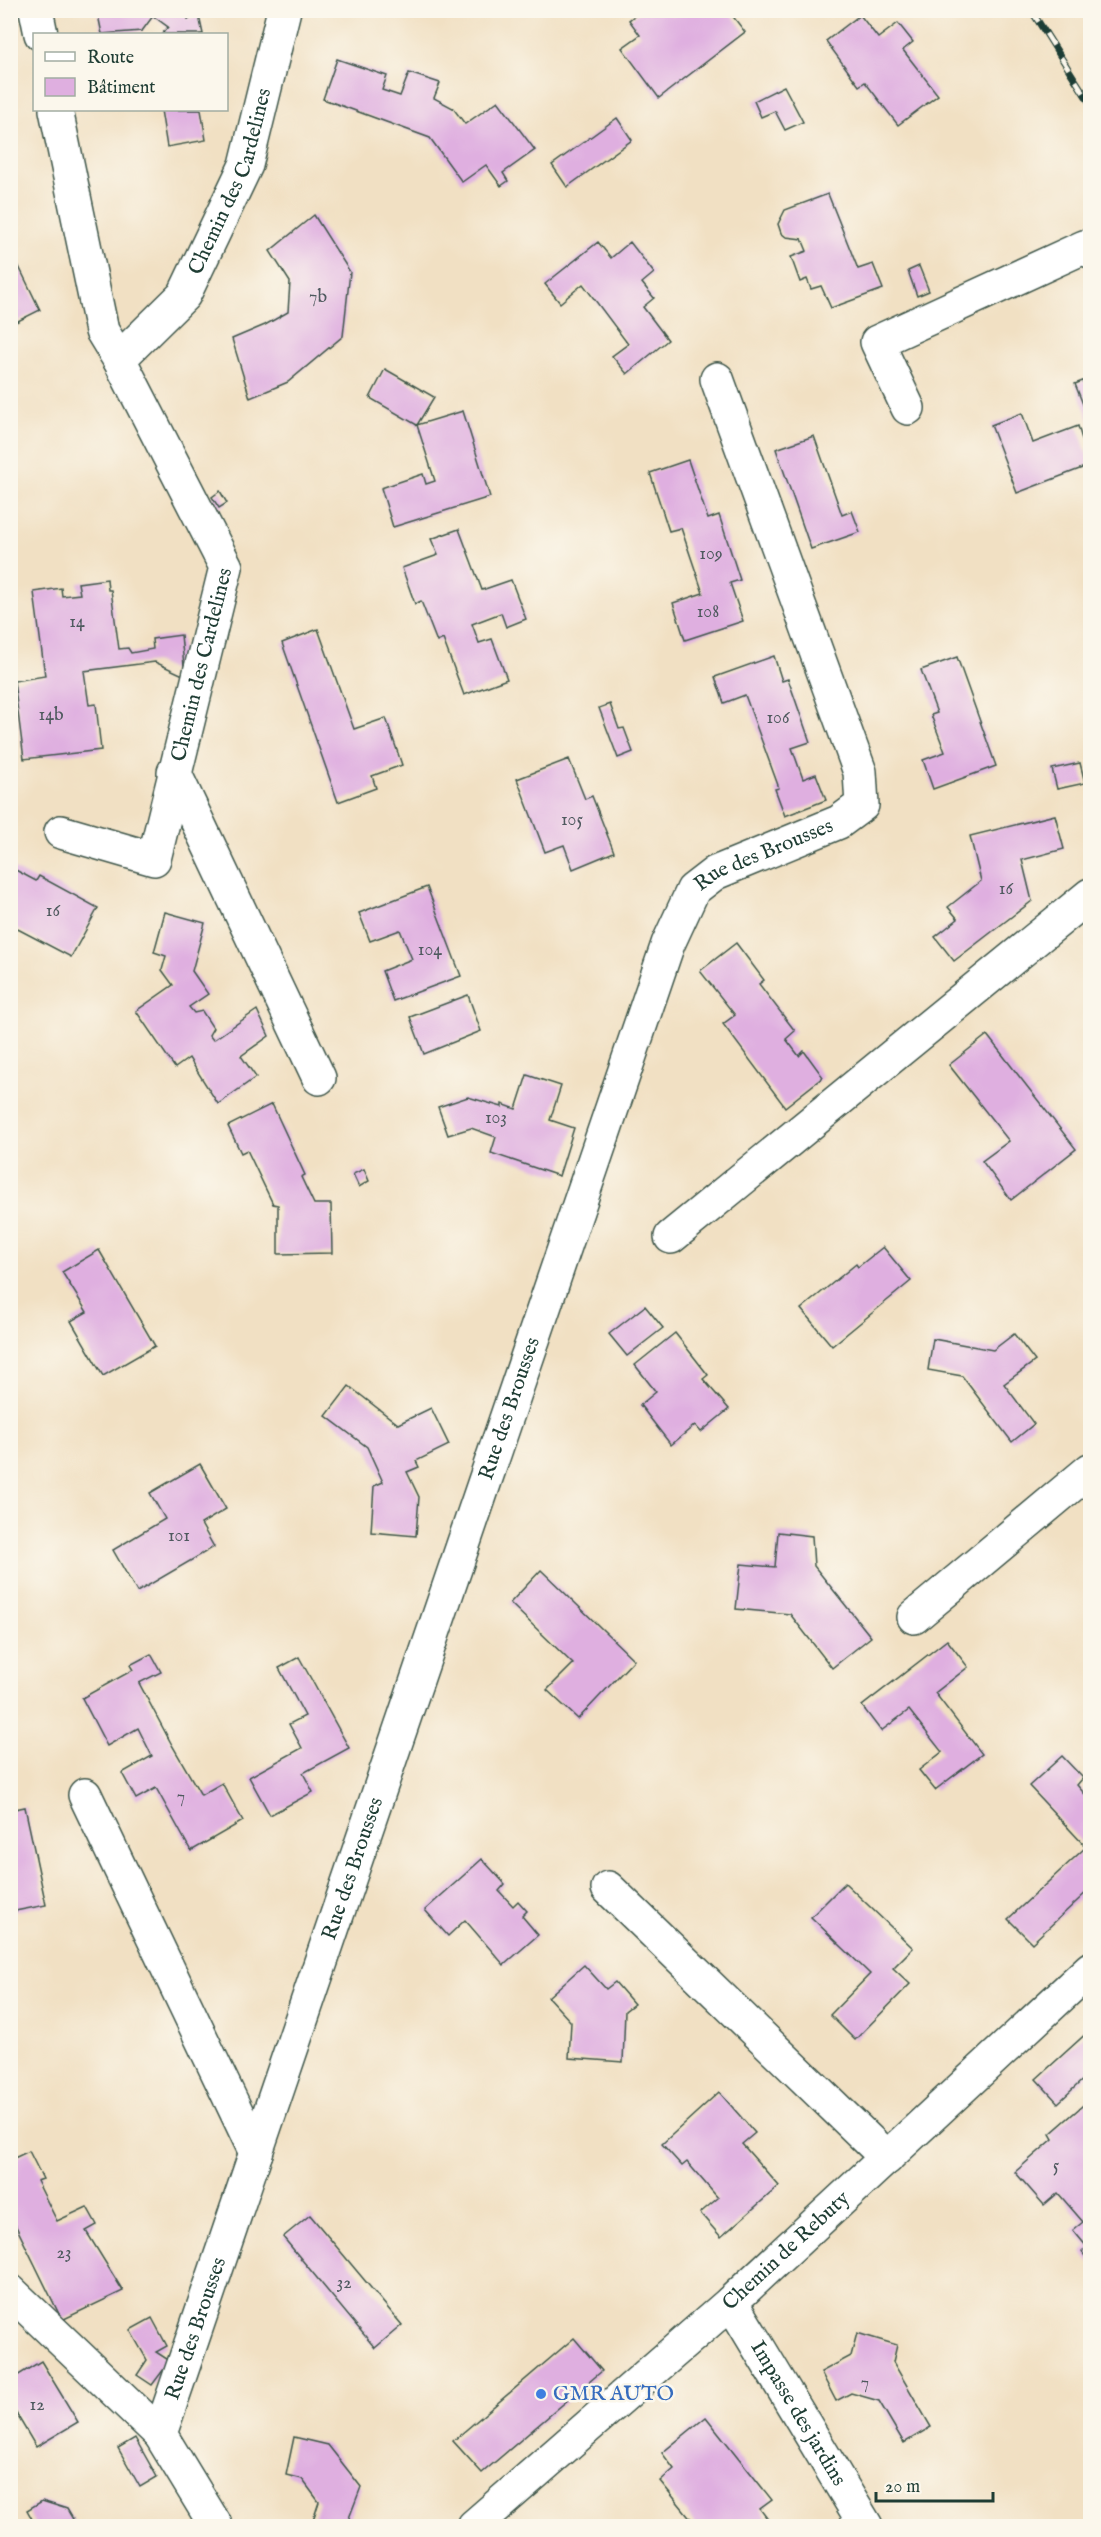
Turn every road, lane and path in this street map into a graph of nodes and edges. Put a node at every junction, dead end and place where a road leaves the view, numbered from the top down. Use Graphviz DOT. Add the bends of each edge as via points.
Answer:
graph roads {
  1 [pos="36,10"];
  2 [pos="284,10"];
  3 [pos="41,33"];
  4 [pos="56,111"];
  5 [pos="1090,251"];
  6 [pos="119,359"];
  7 [pos="717,379"];
  8 [pos="908,408"];
  9 [pos="174,772"];
  10 [pos="61,832"];
  11 [pos="1090,895"];
  12 [pos="319,1078"];
  13 [pos="671,1237"];
  14 [pos="1090,1470"];
  15 [pos="914,1617"];
  16 [pos="85,1795"];
  17 [pos="608,1888"];
  18 [pos="1090,1969"];
  19 [pos="256,2153"];
  20 [pos="887,2158"];
  21 [pos="12,2295"];
  22 [pos="731,2302"];
  23 [pos="160,2434"];
  24 [pos="216,2526"];
  25 [pos="474,2526"];
  26 [pos="866,2526"];
  1 -- 3 [label="street"];
  2 -- 6 [label="street, Chemin des Cardelines" via="246,165 184,295"];
  4 -- 6 [label="street, Chemin des Cardelines" via="102,330"];
  5 -- 8 [label="street" via="1084,246 877,342"];
  6 -- 9 [label="street, Chemin des Cardelines" via="226,567"];
  7 -- 19 [label="street, Rue des Brousses" via="860,772 862,805 839,822 715,873 693,890 668,944"];
  9 -- 10 [label="street, Chemin des Cardelines" via="154,859"];
  9 -- 12 [label="street"];
  11 -- 13 [label="street"];
  14 -- 15 [label="street"];
  16 -- 19 [label="street"];
  17 -- 20 [label="street"];
  18 -- 20 [label="street, Chemin de Rebuty"];
  19 -- 23 [label="street, Rue des Brousses"];
  20 -- 22 [label="street, Chemin de Rebuty"];
  21 -- 23 [label="street"];
  22 -- 25 [label="street, Chemin de Rebuty"];
  22 -- 26 [label="street, Impasse des jardins"];
  23 -- 24 [label="street"];
}
